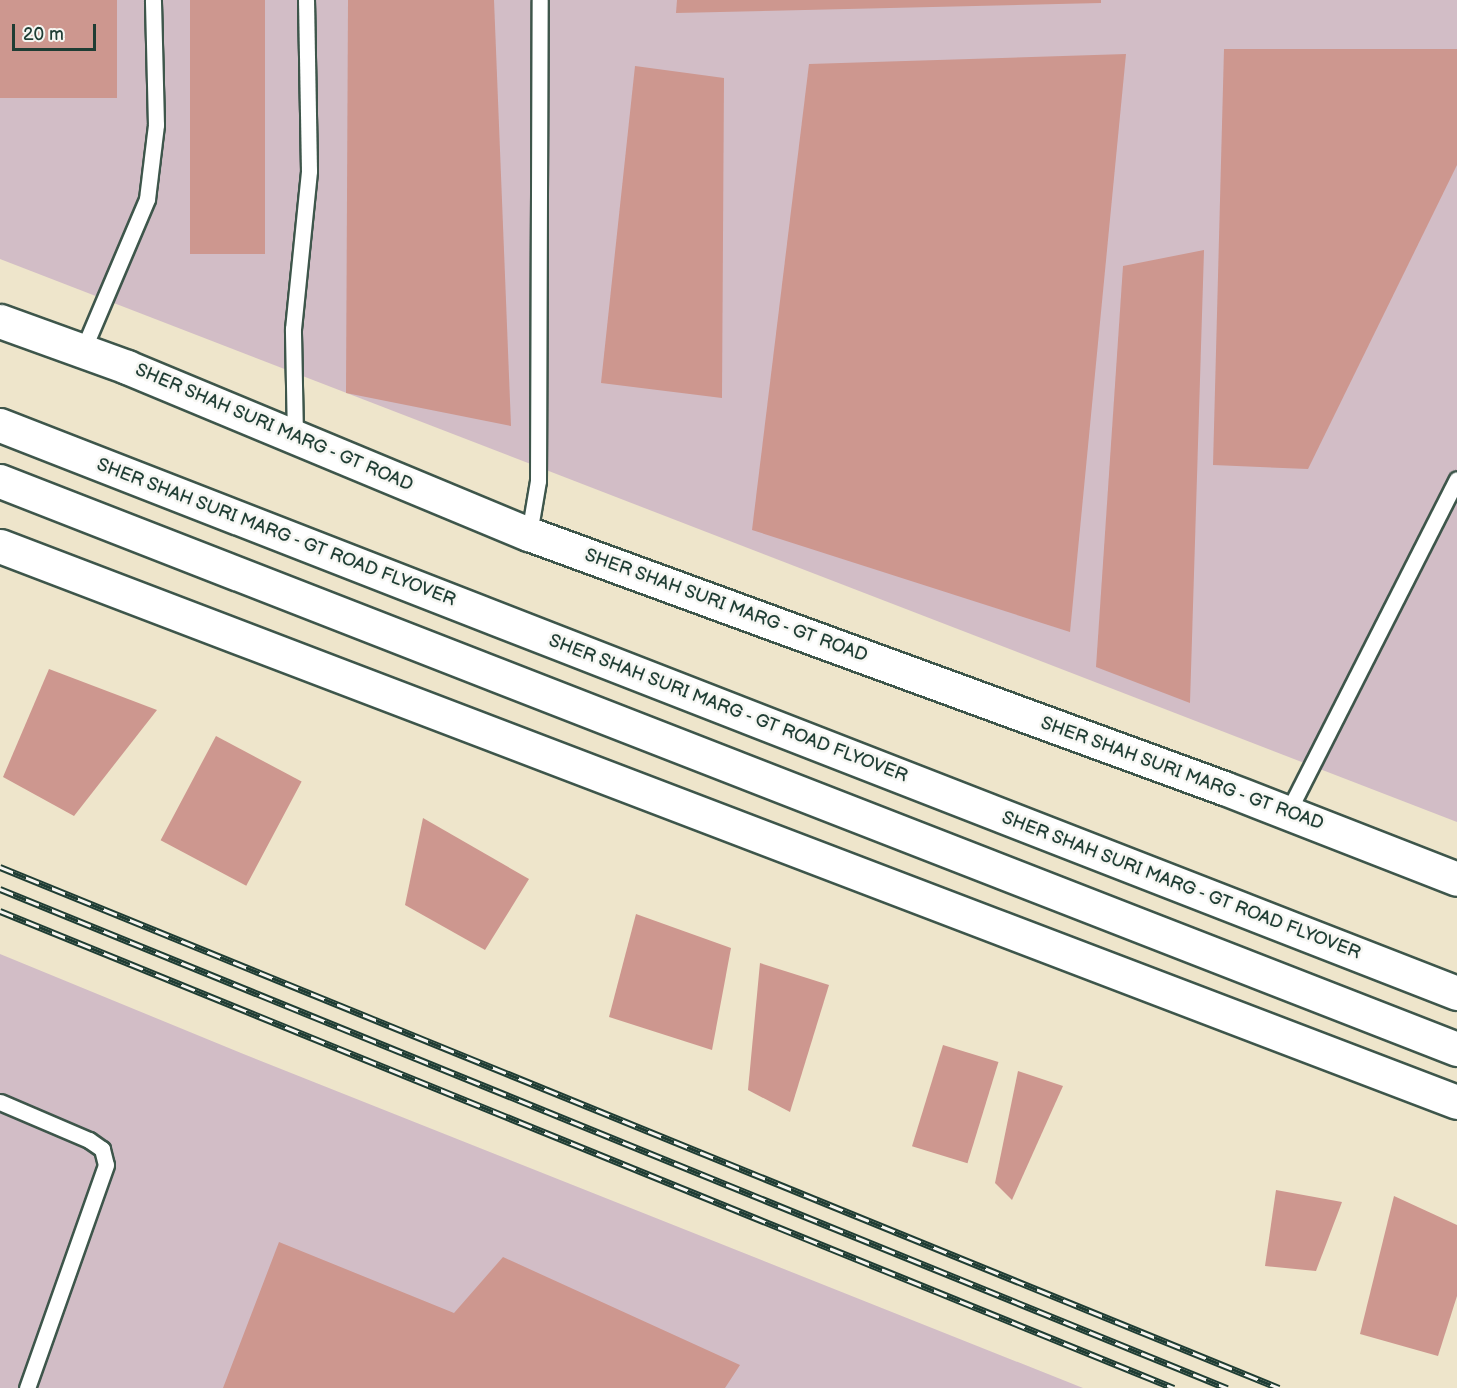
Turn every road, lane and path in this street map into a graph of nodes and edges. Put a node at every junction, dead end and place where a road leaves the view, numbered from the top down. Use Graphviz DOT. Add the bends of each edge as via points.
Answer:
graph roads {
  1 [pos="153,0"];
  2 [pos="306,0"];
  3 [pos="540,0"];
  4 [pos="0,321"];
  5 [pos="83,350"];
  6 [pos="0,425"];
  7 [pos="295,436"];
  8 [pos="1457,478"];
  9 [pos="0,481"];
  10 [pos="1450,508"];
  11 [pos="529,534"];
  12 [pos="0,546"];
  13 [pos="1288,812"];
  14 [pos="1457,879"];
  15 [pos="1457,993"];
  16 [pos="1457,1049"];
  17 [pos="0,1102"];
  18 [pos="1457,1102"];
  19 [pos="27,1388"];
  1 -- 5 [label="lane" via="153,169 147,199"];
  2 -- 7 [label="lane" via="309,171 293,328"];
  3 -- 11 [label="lane" via="538,481"];
  4 -- 5 [label="main road, SHER SHAH SURI MARG - GT ROAD"];
  5 -- 7 [label="main road, SHER SHAH SURI MARG - GT ROAD"];
  6 -- 15 [label="main road, SHER SHAH SURI MARG - GT ROAD FLYOVER"];
  7 -- 11 [label="main road, SHER SHAH SURI MARG - GT ROAD"];
  8 -- 10 [label="lane"];
  9 -- 16 [label="main road"];
  10 -- 13 [label="lane"];
  11 -- 13 [label="main road, SHER SHAH SURI MARG - GT ROAD"];
  12 -- 18 [label="main road"];
  13 -- 14 [label="main road, SHER SHAH SURI MARG - GT ROAD"];
  17 -- 19 [label="lane" via="90,1140 102,1149 106,1165"];
}
